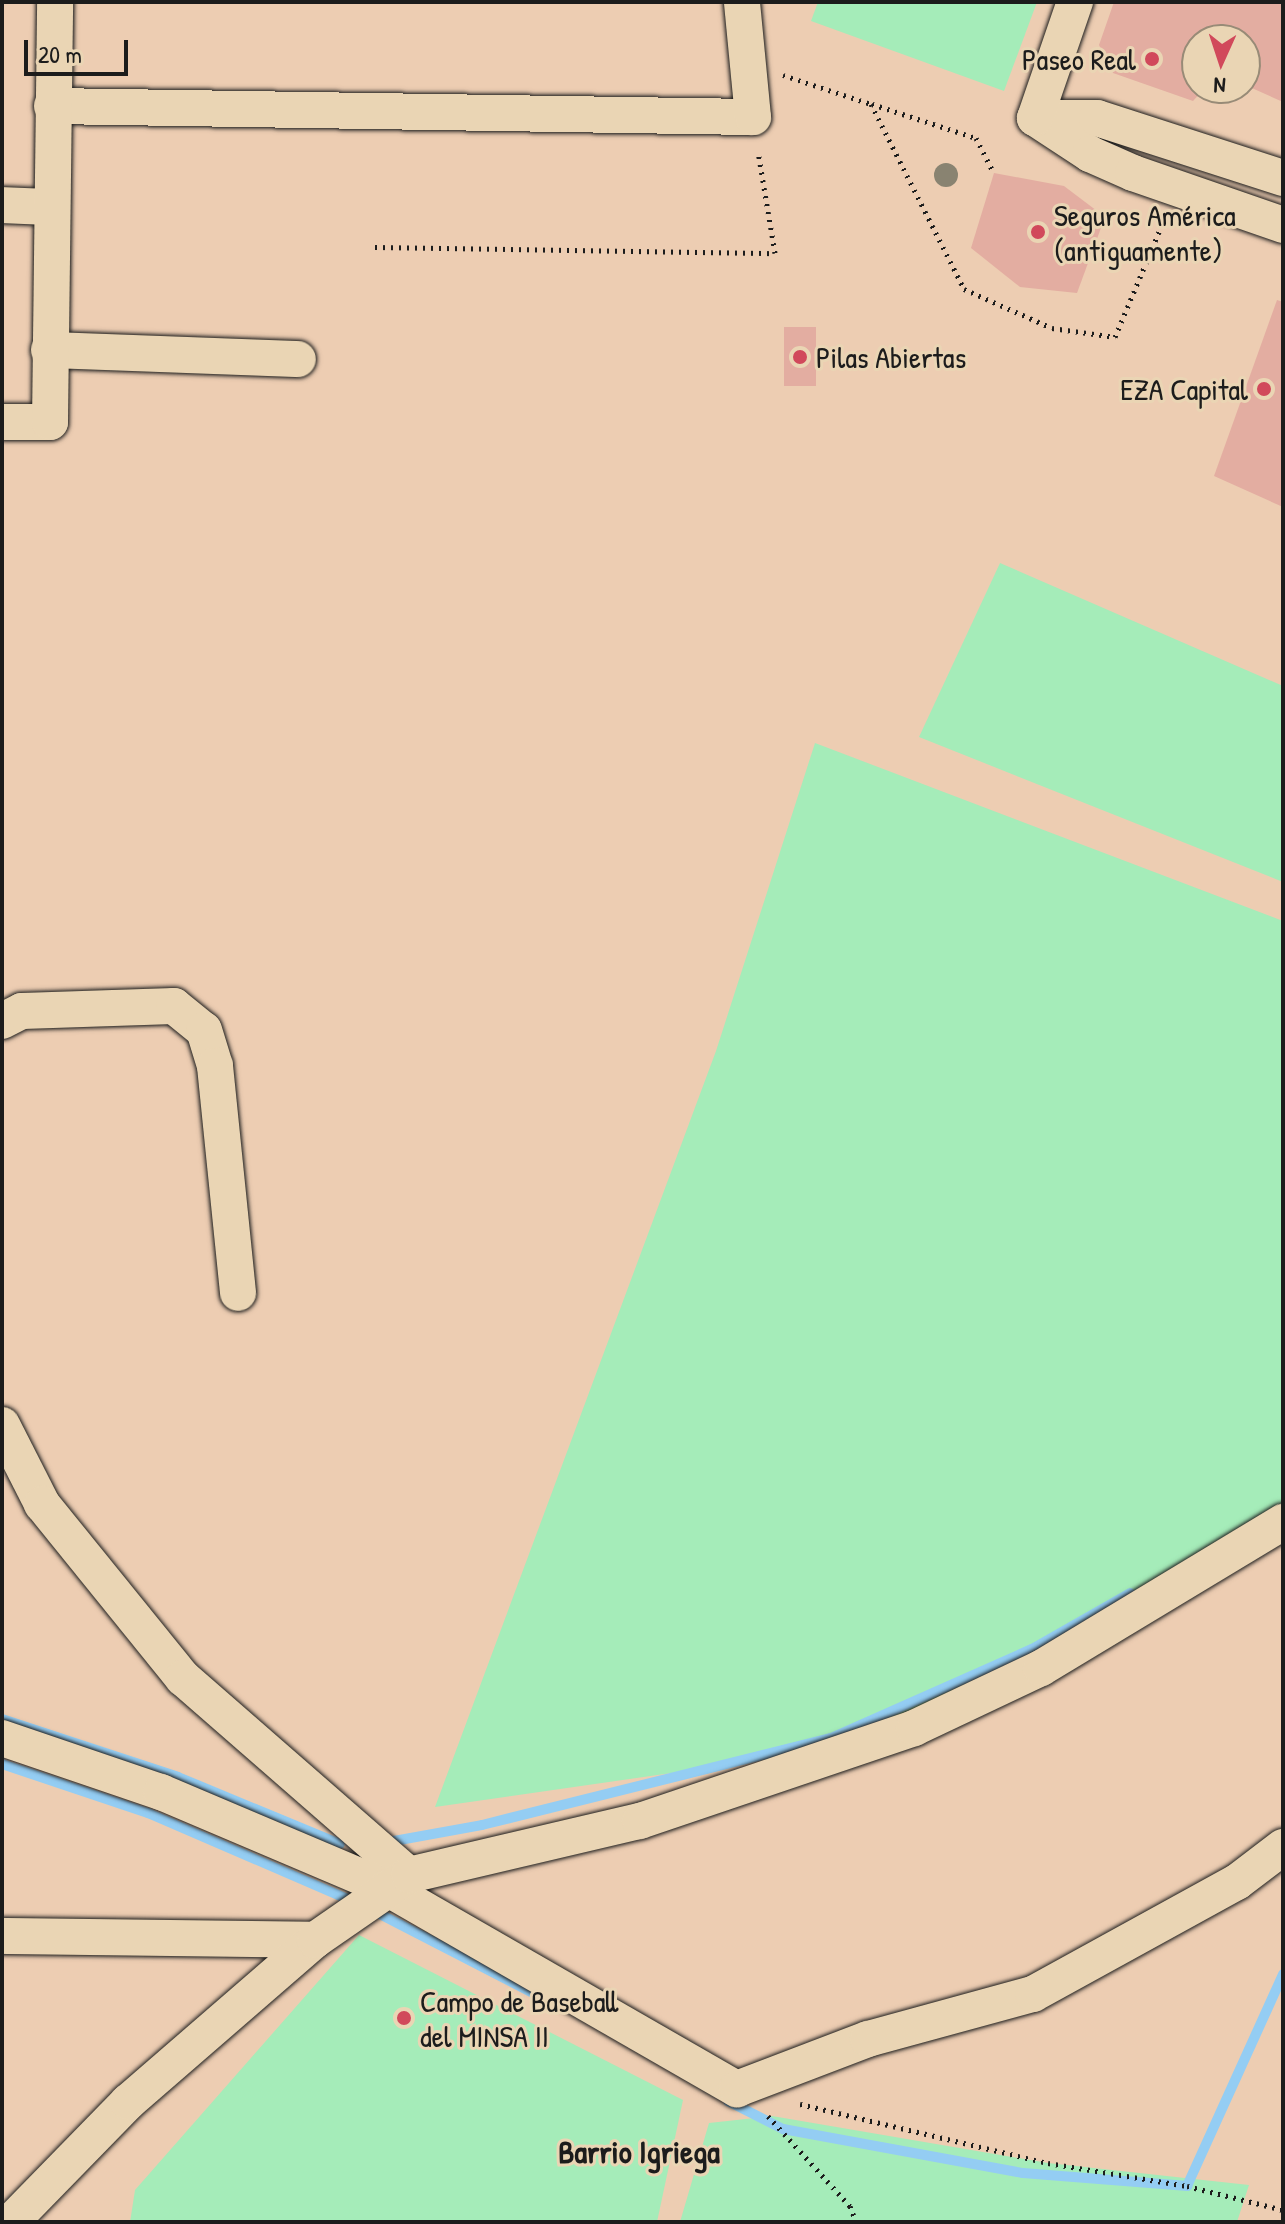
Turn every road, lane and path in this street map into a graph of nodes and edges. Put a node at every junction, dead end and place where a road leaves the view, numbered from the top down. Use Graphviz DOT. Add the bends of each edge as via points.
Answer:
graph roads {
  1 [pos="55,2"];
  2 [pos="742,2"];
  3 [pos="1075,2"];
  4 [pos="748,63"];
  5 [pos="871,104"];
  6 [pos="52,106"];
  7 [pos="753,117"];
  8 [pos="1035,118"];
  9 [pos="1193,146"];
  10 [pos="994,173"];
  11 [pos="1283,178"];
  12 [pos="1178,187"];
  13 [pos="2,205"];
  14 [pos="49,207"];
  15 [pos="1282,220"];
  16 [pos="375,247"];
  17 [pos="49,350"];
  18 [pos="298,359"];
  19 [pos="2,422"];
  20 [pos="2,1021"];
  21 [pos="238,1293"];
  22 [pos="2,1425"];
  23 [pos="1283,1522"];
  24 [pos="2,1738"];
  25 [pos="1283,1847"];
  26 [pos="398,1882"];
  27 [pos="2,1936"];
  28 [pos="315,1940"];
  29 [pos="737,2089"];
  30 [pos="796,2103"];
  31 [pos="1283,2210"];
  32 [pos="11,2222"];
  33 [pos="856,2222"];
  1 -- 6 [label="street"];
  2 -- 4 [label="street"];
  3 -- 8 [label="street"];
  4 -- 5 [label="path"];
  4 -- 7 [label="street"];
  5 -- 10 [label="path" via="976,138"];
  5 -- 12 [label="path" via="964,289 1052,328 1115,337"];
  6 -- 7 [label="street"];
  6 -- 14 [label="street"];
  7 -- 16 [label="path" via="775,253"];
  8 -- 9 [label="street" via="1097,118"];
  8 -- 12 [label="street" via="1090,154"];
  9 -- 11 [label="street"];
  9 -- 12 [label="street"];
  12 -- 15 [label="street"];
  13 -- 14 [label="street"];
  14 -- 17 [label="street"];
  17 -- 18 [label="street"];
  17 -- 19 [label="street" via="50,422"];
  20 -- 21 [label="street" via="22,1011 174,1006 204,1030 215,1066"];
  22 -- 26 [label="street" via="42,1504 183,1678"];
  23 -- 26 [label="street" via="1041,1668 914,1728 640,1821"];
  24 -- 26 [label="street"];
  25 -- 29 [label="street" via="1237,1882 1033,1994 868,2039"];
  26 -- 28 [label="street"];
  26 -- 29 [label="street"];
  27 -- 28 [label="street"];
  28 -- 32 [label="street" via="128,2102"];
  29 -- 33 [label="path" via="783,2129 850,2206"];
  30 -- 31 [label="path" via="1048,2163 1187,2186"];
}
